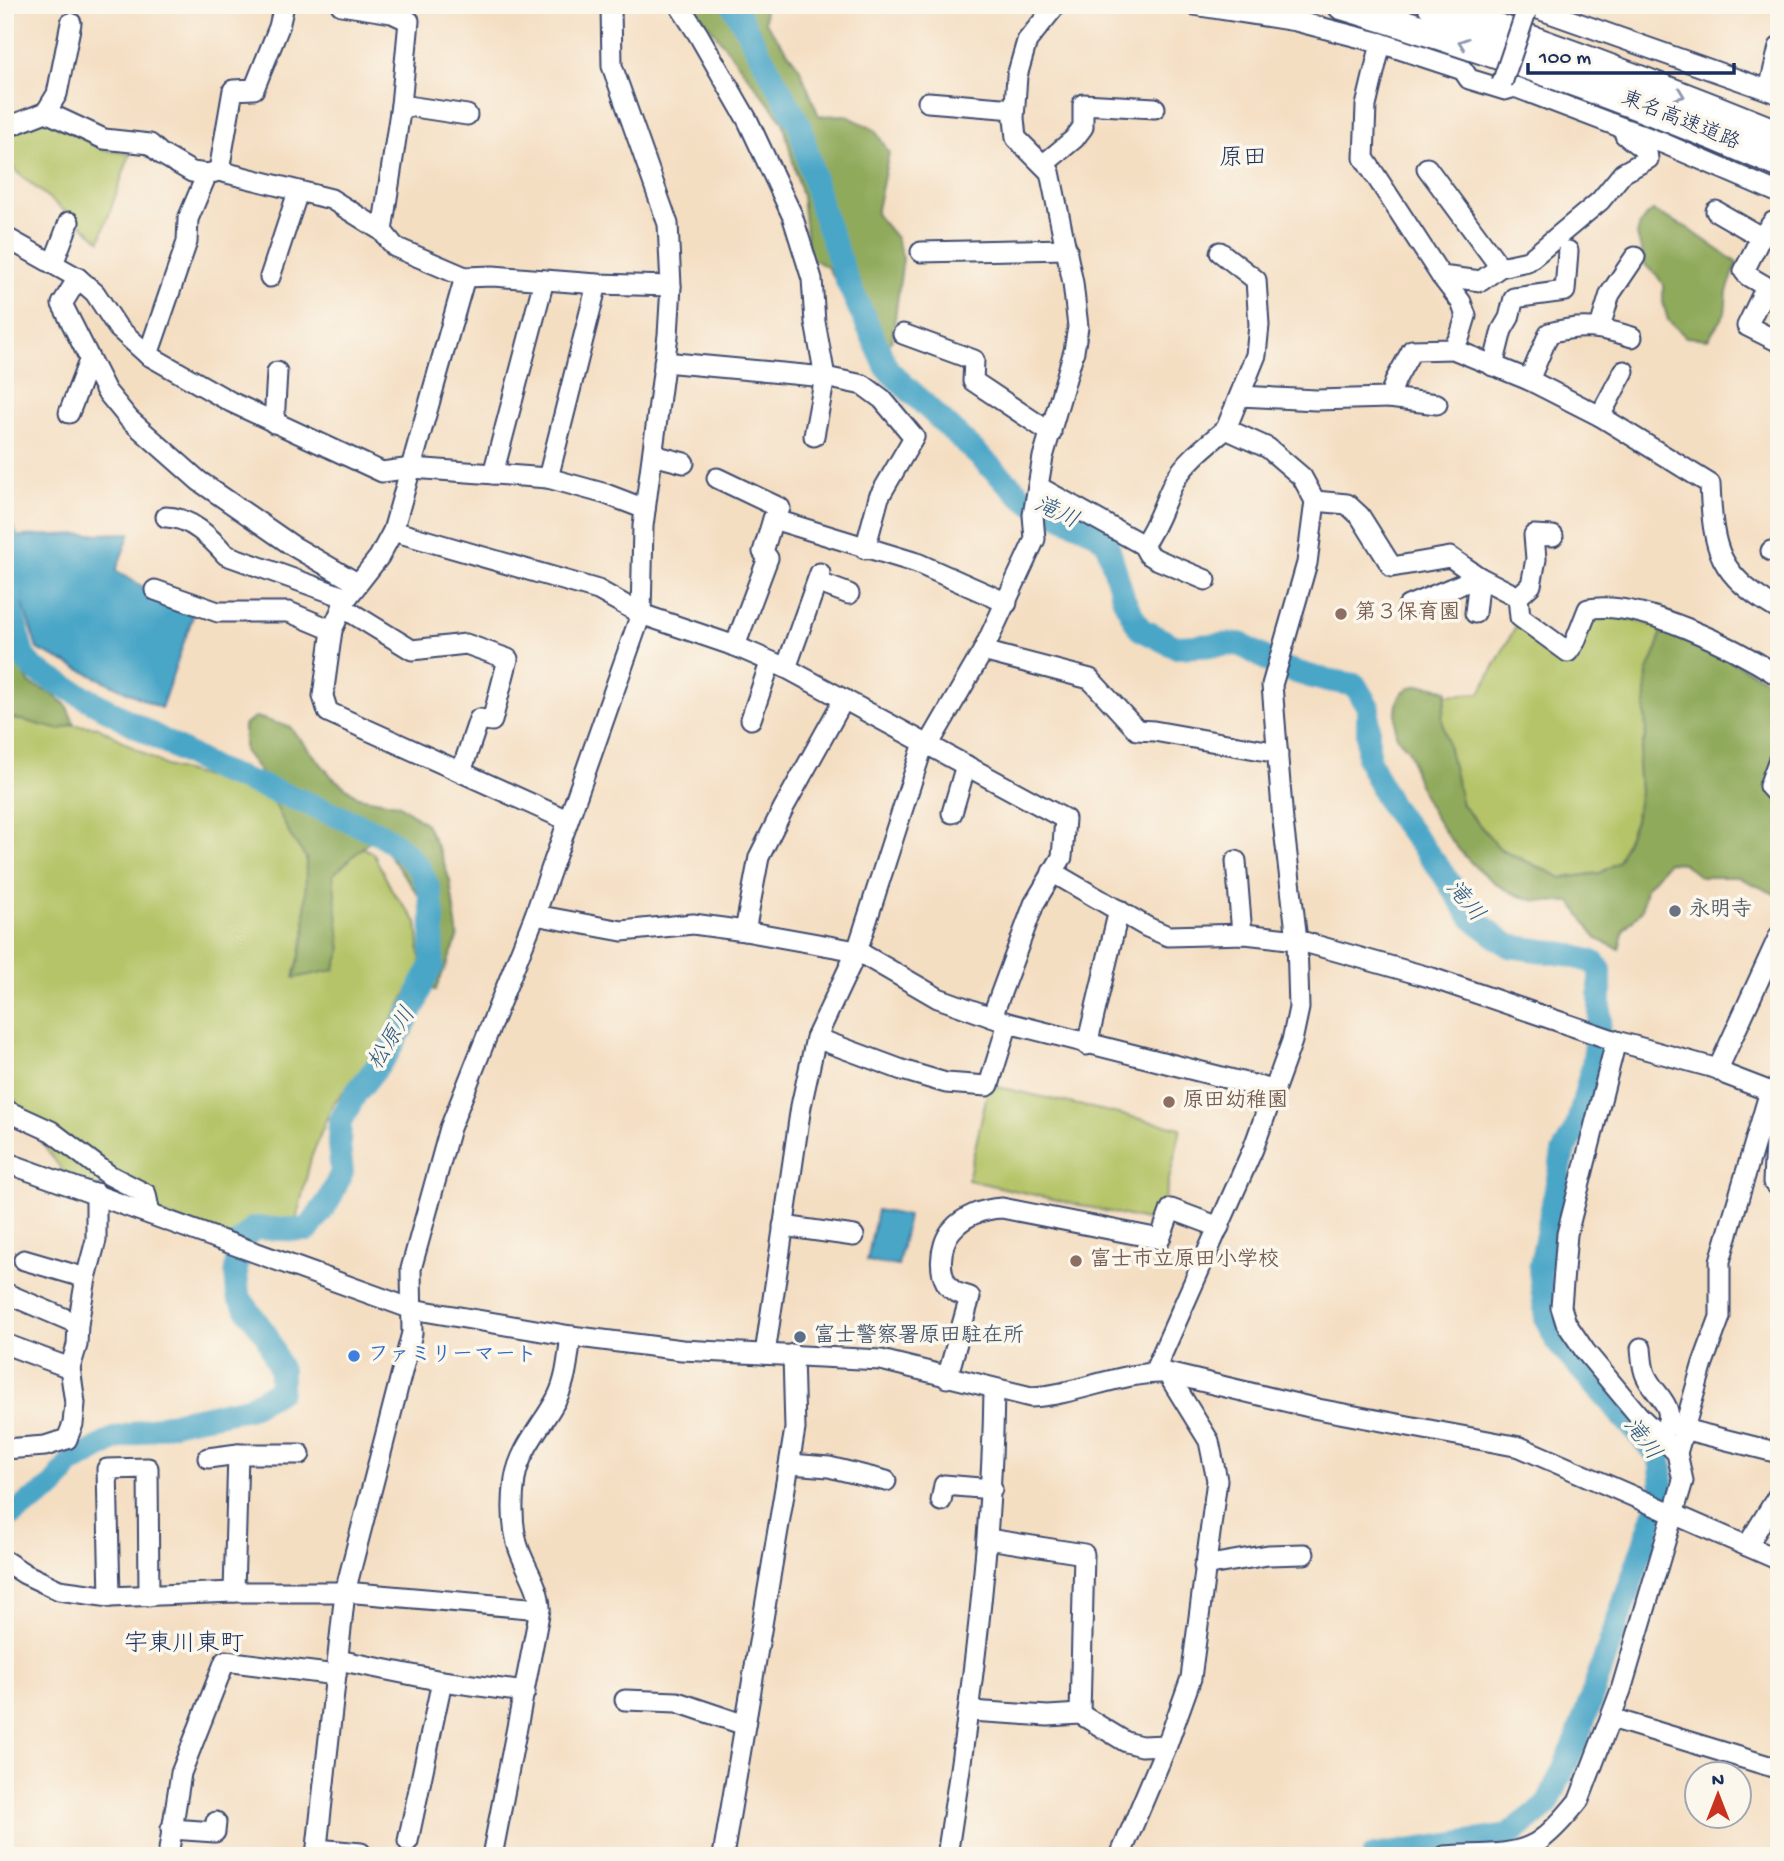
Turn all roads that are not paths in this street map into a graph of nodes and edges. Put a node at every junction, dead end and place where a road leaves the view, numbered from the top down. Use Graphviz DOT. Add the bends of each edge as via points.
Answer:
graph roads {
  1 [pos="284,5"];
  2 [pos="341,5"];
  3 [pos="611,5"];
  4 [pos="679,5"];
  5 [pos="1056,5"];
  6 [pos="1194,5"];
  7 [pos="1342,5"];
  8 [pos="1432,5"];
  9 [pos="1534,8"];
  10 [pos="71,23"];
  11 [pos="1381,43"];
  12 [pos="1779,47"];
  13 [pos="1502,83"];
  14 [pos="1774,92"];
  15 [pos="928,102"];
  16 [pos="401,105"];
  17 [pos="1155,108"];
  18 [pos="1014,109"];
  19 [pos="46,112"];
  20 [pos="467,116"];
  21 [pos="1622,127"];
  22 [pos="5,128"];
  23 [pos="1779,135"];
  24 [pos="1779,163"];
  25 [pos="1044,164"];
  26 [pos="1427,168"];
  27 [pos="213,172"];
  28 [pos="298,192"];
  29 [pos="1779,193"];
  30 [pos="1716,211"];
  31 [pos="69,222"];
  32 [pos="382,231"];
  33 [pos="6,241"];
  34 [pos="1067,249"];
  35 [pos="1568,251"];
  36 [pos="921,252"];
  37 [pos="1220,252"];
  38 [pos="1635,257"];
  39 [pos="54,264"];
  40 [pos="1500,267"];
  41 [pos="1441,276"];
  42 [pos="270,277"];
  43 [pos="465,277"];
  44 [pos="78,278"];
  45 [pos="544,280"];
  46 [pos="597,284"];
  47 [pos="671,286"];
  48 [pos="1772,290"];
  49 [pos="1600,327"];
  50 [pos="903,334"];
  51 [pos="1632,337"];
  52 [pos="1779,342"];
  53 [pos="1453,349"];
  54 [pos="148,355"];
  55 [pos="89,361"];
  56 [pos="664,362"];
  57 [pos="1493,366"];
  58 [pos="1624,370"];
  59 [pos="277,372"];
  60 [pos="825,377"];
  61 [pos="1529,380"];
  62 [pos="1240,396"];
  63 [pos="1389,398"];
  64 [pos="1437,404"];
  65 [pos="69,412"];
  66 [pos="1600,415"];
  67 [pos="274,423"];
  68 [pos="1226,429"];
  69 [pos="1051,433"];
  70 [pos="814,436"];
  71 [pos="653,456"];
  72 [pos="684,463"];
  73 [pos="412,468"];
  74 [pos="493,474"];
  75 [pos="548,478"];
  76 [pos="717,478"];
  77 [pos="1039,487"];
  78 [pos="1315,501"];
  79 [pos="645,509"];
  80 [pos="166,517"];
  81 [pos="773,519"];
  82 [pos="393,531"];
  83 [pos="1553,536"];
  84 [pos="1143,545"];
  85 [pos="865,549"];
  86 [pos="1479,577"];
  87 [pos="1206,580"];
  88 [pos="155,590"];
  89 [pos="849,594"];
  90 [pos="349,596"];
  91 [pos="1518,597"];
  92 [pos="1007,603"];
  93 [pos="1408,606"];
  94 [pos="1779,610"];
  95 [pos="1475,613"];
  96 [pos="641,614"];
  97 [pos="332,630"];
  98 [pos="735,646"];
  99 [pos="983,651"];
  100 [pos="778,666"];
  101 [pos="1779,676"];
  102 [pos="844,699"];
  103 [pos="751,719"];
  104 [pos="929,744"];
  105 [pos="1278,753"];
  106 [pos="1779,759"];
  107 [pos="966,765"];
  108 [pos="461,772"];
  109 [pos="1779,797"];
  110 [pos="952,813"];
  111 [pos="567,820"];
  112 [pos="1236,861"];
  113 [pos="1052,872"];
  114 [pos="1119,910"];
  115 [pos="535,915"];
  116 [pos="745,930"];
  117 [pos="1242,934"];
  118 [pos="1779,936"];
  119 [pos="1297,940"];
  120 [pos="857,951"];
  121 [pos="1000,1020"];
  122 [pos="816,1038"];
  123 [pos="1616,1041"];
  124 [pos="1087,1045"];
  125 [pos="1718,1069"];
  126 [pos="1273,1090"];
  127 [pos="1775,1093"];
  128 [pos="5,1110"];
  129 [pos="5,1162"];
  130 [pos="1779,1187"];
  131 [pos="96,1193"];
  132 [pos="150,1213"];
  133 [pos="783,1226"];
  134 [pos="1219,1227"];
  135 [pos="854,1236"];
  136 [pos="24,1260"];
  137 [pos="86,1278"];
  138 [pos="5,1293"];
  139 [pos="412,1309"];
  140 [pos="78,1324"];
  141 [pos="571,1336"];
  142 [pos="5,1344"];
  143 [pos="1642,1348"];
  144 [pos="765,1354"];
  145 [pos="793,1354"];
  146 [pos="70,1368"];
  147 [pos="1161,1372"];
  148 [pos="947,1378"];
  149 [pos="994,1390"];
  150 [pos="1683,1429"];
  151 [pos="1661,1435"];
  152 [pos="5,1449"];
  153 [pos="1676,1453"];
  154 [pos="1779,1453"];
  155 [pos="238,1454"];
  156 [pos="300,1454"];
  157 [pos="208,1458"];
  158 [pos="790,1464"];
  159 [pos="886,1481"];
  160 [pos="992,1489"];
  161 [pos="1779,1494"];
  162 [pos="941,1501"];
  163 [pos="1674,1515"];
  164 [pos="988,1539"];
  165 [pos="1747,1546"];
  166 [pos="1304,1553"];
  167 [pos="1779,1560"];
  168 [pos="5,1561"];
  169 [pos="1204,1566"];
  170 [pos="233,1592"];
  171 [pos="345,1592"];
  172 [pos="149,1596"];
  173 [pos="110,1597"];
  174 [pos="540,1609"];
  175 [pos="337,1667"];
  176 [pos="442,1681"];
  177 [pos="525,1692"];
  178 [pos="625,1700"];
  179 [pos="970,1711"];
  180 [pos="1080,1714"];
  181 [pos="1611,1718"];
  182 [pos="745,1725"];
  183 [pos="1167,1745"];
  184 [pos="1779,1769"];
  185 [pos="216,1822"];
  186 [pos="171,1829"];
  187 [pos="408,1841"];
  188 [pos="316,1852"];
  189 [pos="361,1853"];
  190 [pos="168,1856"];
  191 [pos="492,1856"];
  192 [pos="723,1856"];
  193 [pos="947,1856"];
  194 [pos="1120,1856"];
  195 [pos="1445,1856"];
  1 -- 27 [label="street" via="254,89 233,90"];
  2 -- 16 [label="street" via="392,13 409,21"];
  3 -- 47 [label="street" via="612,66 668,224"];
  4 -- 60 [label="street" via="748,121 792,215 812,279"];
  5 -- 18 [label="street" via="1027,41"];
  6 -- 11 [label="street" via="1296,21"];
  24 -- 7 [label="highway, 東名高速道路, one-way" via="1560,75"];
  8 -- 23 [label="highway, 東名高速道路, one-way" via="1533,39"];
  9 -- 13 [label="street, bridge"];
  9 -- 14 [label="street"];
  10 -- 19 [label="street" via="57,93"];
  11 -- 21 [label="street" via="1463,69 1469,79 1505,90 1515,87"];
  11 -- 41 [label="street" via="1366,106 1364,158"];
  12 -- 14 [label="street"];
  15 -- 18 [label="street"];
  16 -- 20 [label="street"];
  16 -- 32 [label="street"];
  17 -- 25 [label="street" via="1083,104 1083,127"];
  18 -- 25 [label="street" via="1016,138"];
  19 -- 22 [label="street"];
  19 -- 27 [label="street" via="104,139 150,144 192,172"];
  21 -- 29 [label="street"];
  21 -- 40 [label="street" via="1626,136 1647,152 1648,159 1623,173 1600,201 1528,261"];
  25 -- 34 [label="street"];
  26 -- 40 [label="street"];
  27 -- 28 [label="street"];
  27 -- 54 [label="street" via="188,219 187,242"];
  28 -- 32 [label="street" via="331,199"];
  28 -- 42 [label="street"];
  30 -- 48 [label="street" via="1767,230 1744,271"];
  31 -- 39 [label="street"];
  32 -- 43 [label="street" via="396,247"];
  33 -- 39 [label="street"];
  34 -- 36 [label="street"];
  34 -- 69 [label="street" via="1078,327"];
  35 -- 57 [label="street" via="1565,291 1514,298"];
  37 -- 62 [label="street" via="1256,280 1256,355"];
  38 -- 49 [label="street" via="1610,294"];
  39 -- 44 [label="street"];
  40 -- 41 [label="street" via="1481,281"];
  41 -- 53 [label="street" via="1466,316"];
  43 -- 45 [label="street"];
  43 -- 73 [label="street"];
  44 -- 54 [label="street" via="95,293 118,328"];
  44 -- 55 [label="street" via="62,304"];
  45 -- 46 [label="street"];
  45 -- 74 [label="street"];
  46 -- 47 [label="street"];
  46 -- 75 [label="street"];
  47 -- 56 [label="street"];
  48 -- 52 [label="street" via="1747,326"];
  49 -- 51 [label="street"];
  49 -- 61 [label="street" via="1549,333"];
  50 -- 69 [label="street" via="974,360 973,381"];
  53 -- 57 [label="street"];
  53 -- 63 [label="street" via="1412,351"];
  54 -- 67 [label="street"];
  55 -- 65 [label="street"];
  55 -- 90 [label="street" via="129,419 199,481 293,546"];
  56 -- 60 [label="street"];
  56 -- 71 [label="street"];
  57 -- 61 [label="street"];
  58 -- 66 [label="street"];
  59 -- 67 [label="street"];
  60 -- 70 [label="street"];
  60 -- 85 [label="street" via="863,385 882,399 915,437 879,497"];
  61 -- 66 [label="street"];
  62 -- 63 [label="street"];
  62 -- 68 [label="street"];
  63 -- 64 [label="street"];
  66 -- 94 [label="street" via="1710,484 1716,549 1735,579"];
  67 -- 73 [label="street" via="382,472"];
  68 -- 78 [label="street" via="1268,448 1302,477"];
  68 -- 84 [label="street" via="1193,456 1175,481"];
  69 -- 77 [label="street"];
  71 -- 72 [label="street"];
  71 -- 79 [label="street"];
  73 -- 74 [label="street"];
  73 -- 82 [label="street"];
  74 -- 75 [label="street"];
  75 -- 79 [label="street"];
  76 -- 81 [label="street" via="780,508"];
  77 -- 84 [label="street"];
  77 -- 92 [label="street" via="1033,515 1035,538"];
  78 -- 86 [label="street" via="1347,504 1360,516 1392,568 1450,556"];
  78 -- 105 [label="street" via="1307,563 1272,685"];
  79 -- 96 [label="street"];
  80 -- 90 [label="street" via="179,517 212,539 226,555"];
  81 -- 85 [label="street"];
  81 -- 98 [label="street" via="764,551 768,558"];
  82 -- 90 [label="street"];
  82 -- 96 [label="street" via="598,590"];
  83 -- 91 [label="street" via="1534,535 1531,585"];
  84 -- 87 [label="street" via="1156,559"];
  85 -- 92 [label="street" via="917,563"];
  86 -- 91 [label="street"];
  86 -- 93 [label="street"];
  86 -- 95 [label="street"];
  88 -- 97 [label="street" via="218,611 289,612"];
  89 -- 100 [label="street" via="819,578"];
  90 -- 97 [label="street"];
  90 -- 108 [label="street" via="417,655 466,644 508,659 492,721 479,719"];
  91 -- 101 [label="street" via="1520,617 1568,652 1588,609 1599,607 1672,622"];
  92 -- 99 [label="street"];
  96 -- 98 [label="street"];
  96 -- 111 [label="street"];
  97 -- 108 [label="street" via="323,695 328,712"];
  98 -- 100 [label="street"];
  99 -- 104 [label="street"];
  99 -- 105 [label="street" via="1090,679 1138,730"];
  100 -- 102 [label="street"];
  100 -- 103 [label="street"];
  102 -- 104 [label="street"];
  102 -- 116 [label="street" via="759,857"];
  104 -- 107 [label="street"];
  104 -- 120 [label="street" via="921,752"];
  105 -- 119 [label="street"];
  106 -- 109 [label="street" via="1769,786"];
  107 -- 110 [label="street"];
  107 -- 113 [label="street" via="1066,819 1062,857"];
  108 -- 111 [label="street"];
  111 -- 115 [label="street"];
  112 -- 117 [label="street"];
  113 -- 114 [label="street"];
  113 -- 121 [label="street" via="1034,904"];
  114 -- 117 [label="street" via="1168,936"];
  114 -- 124 [label="street"];
  115 -- 116 [label="street" via="622,931 693,924"];
  115 -- 139 [label="street" via="450,1128 411,1269"];
  116 -- 120 [label="street"];
  117 -- 119 [label="street"];
  118 -- 125 [label="street"];
  119 -- 123 [label="street" via="1432,978"];
  119 -- 126 [label="street" via="1298,1008 1292,1041"];
  120 -- 121 [label="street" via="939,998"];
  120 -- 122 [label="street"];
  121 -- 122 [label="street" via="987,1086 946,1083"];
  121 -- 124 [label="street"];
  122 -- 133 [label="street"];
  123 -- 125 [label="street"];
  123 -- 151 [label="street" via="1567,1234 1561,1307 1584,1351"];
  124 -- 126 [label="street"];
  125 -- 127 [label="street"];
  126 -- 134 [label="street"];
  127 -- 130 [label="street" via="1773,1182"];
  127 -- 150 [label="street" via="1720,1261 1720,1317"];
  128 -- 132 [label="street" via="51,1131 109,1175 146,1194"];
  129 -- 131 [label="street"];
  131 -- 132 [label="street"];
  131 -- 137 [label="street" via="96,1240"];
  132 -- 139 [label="street"];
  133 -- 135 [label="street"];
  133 -- 144 [label="street"];
  134 -- 147 [label="street"];
  134 -- 148 [label="street" via="1171,1209 1160,1239 1002,1208 963,1220 949,1232 942,1255 941,1274 952,1290 970,1297"];
  136 -- 137 [label="street"];
  137 -- 140 [label="street"];
  138 -- 140 [label="street"];
  139 -- 141 [label="street"];
  139 -- 171 [label="street" via="412,1333"];
  140 -- 146 [label="street" via="78,1345"];
  141 -- 144 [label="street" via="682,1350"];
  141 -- 174 [label="street" via="558,1397 529,1442 515,1477 517,1544 540,1598"];
  142 -- 146 [label="street"];
  143 -- 151 [label="street" via="1644,1373 1667,1405 1667,1427"];
  144 -- 145 [label="street"];
  145 -- 148 [label="street" via="881,1360"];
  145 -- 158 [label="street" via="795,1429"];
  146 -- 152 [label="street" via="75,1403 67,1439"];
  147 -- 149 [label="street" via="1056,1396"];
  147 -- 163 [label="street" via="1318,1409 1520,1447"];
  147 -- 169 [label="street" via="1209,1441 1217,1480"];
  148 -- 149 [label="street"];
  149 -- 160 [label="street"];
  150 -- 153 [label="street"];
  150 -- 154 [label="street"];
  151 -- 153 [label="street"];
  153 -- 163 [label="street" via="1683,1481"];
  155 -- 156 [label="street"];
  155 -- 157 [label="street"];
  155 -- 170 [label="street"];
  158 -- 159 [label="street" via="829,1467"];
  158 -- 182 [label="street"];
  160 -- 162 [label="street" via="944,1485"];
  160 -- 164 [label="street"];
  161 -- 165 [label="street"];
  163 -- 165 [label="street"];
  163 -- 181 [label="street"];
  164 -- 179 [label="street"];
  164 -- 180 [label="street" via="1084,1554"];
  165 -- 167 [label="street"];
  166 -- 169 [label="street"];
  168 -- 173 [label="street" via="60,1590"];
  169 -- 183 [label="street" via="1191,1678"];
  170 -- 171 [label="street"];
  170 -- 172 [label="street"];
  171 -- 174 [label="street"];
  171 -- 175 [label="street"];
  172 -- 173 [label="street"];
  172 -- 173 [label="street" via="148,1468 107,1469"];
  174 -- 177 [label="street"];
  175 -- 176 [label="street"];
  175 -- 186 [label="street" via="225,1661 181,1773"];
  175 -- 188 [label="street"];
  176 -- 177 [label="street"];
  176 -- 187 [label="street"];
  177 -- 191 [label="street"];
  178 -- 182 [label="street" via="677,1702"];
  179 -- 180 [label="street"];
  179 -- 193 [label="street"];
  180 -- 183 [label="street" via="1126,1742"];
  181 -- 184 [label="street"];
  181 -- 195 [label="street" via="1579,1800 1536,1843 1512,1852"];
  182 -- 192 [label="street"];
  183 -- 194 [label="street"];
  185 -- 186 [label="street" via="215,1832"];
  186 -- 190 [label="street"];
  188 -- 189 [label="street"];
}
